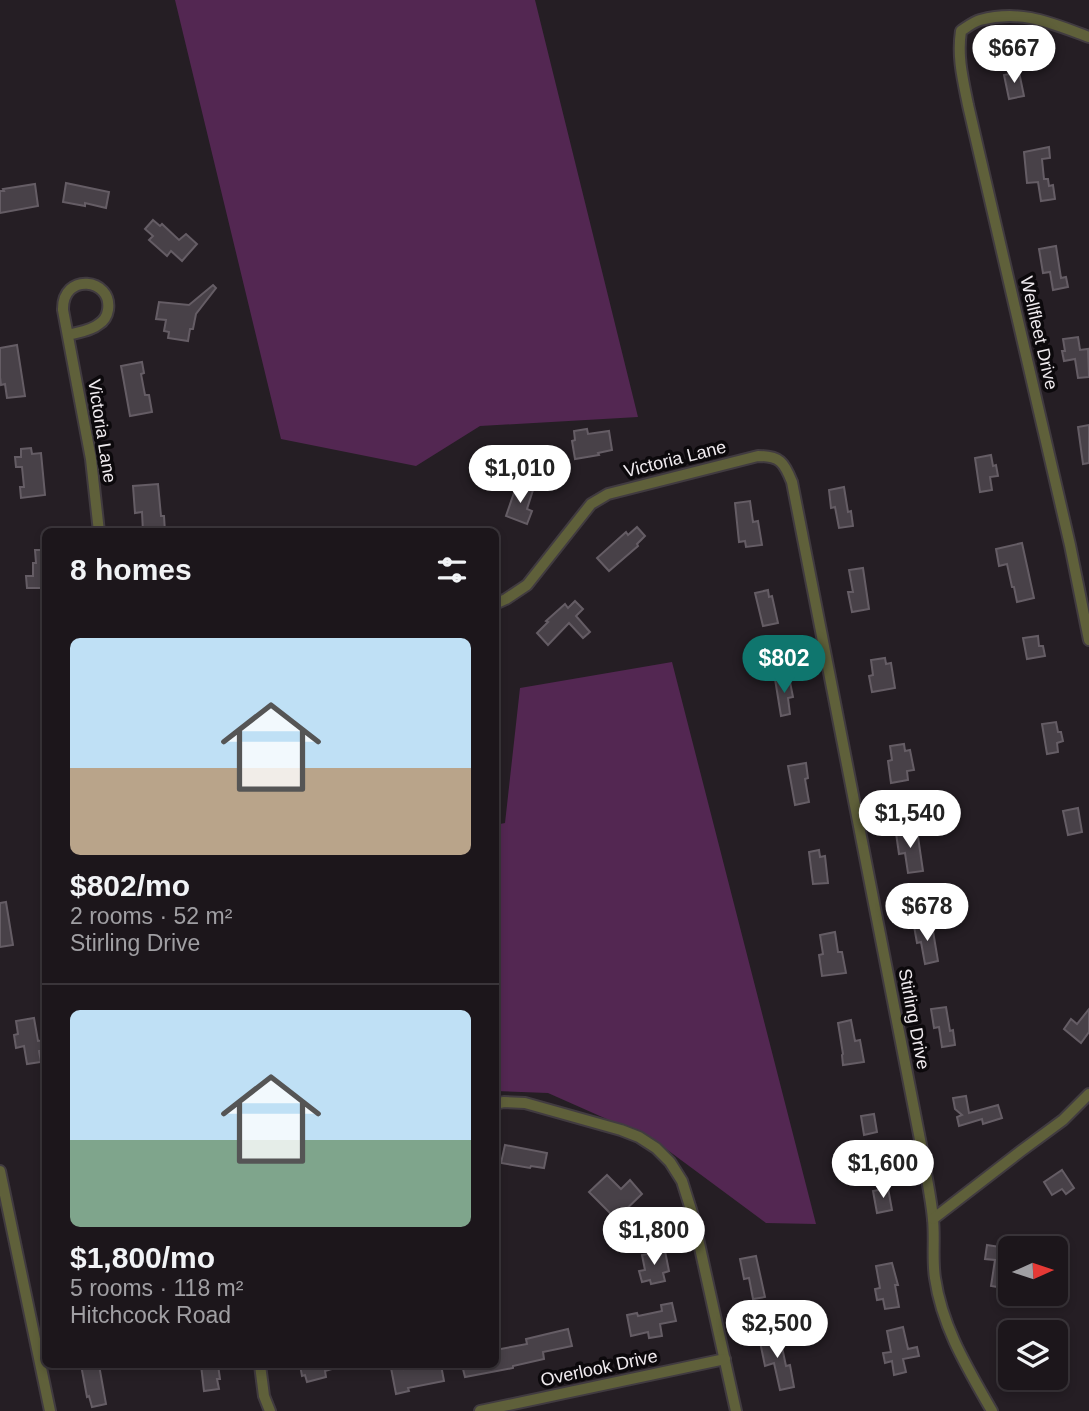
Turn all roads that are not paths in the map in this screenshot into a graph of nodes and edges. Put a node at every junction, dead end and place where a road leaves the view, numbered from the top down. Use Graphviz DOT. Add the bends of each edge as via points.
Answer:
graph roads {
  1 [pos="1089,37"];
  2 [pos="68,335"];
  3 [pos="783,463"];
  4 [pos="99,528"];
  5 [pos="499,602"];
  6 [pos="1089,640"];
  7 [pos="1089,1094"];
  8 [pos="499,1103"];
  9 [pos="0,1171"];
  10 [pos="933,1219"];
  11 [pos="725,1360"];
  12 [pos="260,1368"];
  13 [pos="50,1411"];
  14 [pos="270,1411"];
  15 [pos="481,1411"];
  16 [pos="736,1411"];
  17 [pos="992,1411"];
  1 -- 6 [label="street, Wellfleet Drive" via="1021,16 978,20 961,31 959,48"];
  2 -- 2 [label="street, Victoria Lane" via="97,326 106,316 108,301 96,286 81,284 66,295 63,310"];
  2 -- 4 [label="street, Victoria Lane"];
  3 -- 5 [label="street, Victoria Lane" via="773,456 758,456 608,494 591,504 527,585"];
  3 -- 10 [label="street, Stirling Drive" via="792,482"];
  7 -- 10 [label="street" via="1063,1120"];
  8 -- 11 [label="street" via="525,1103 621,1130 648,1142 670,1162 688,1197"];
  9 -- 13 [label="street"];
  10 -- 17 [label="street, Stirling Drive" via="935,1278 944,1314 964,1363"];
  11 -- 15 [label="street, Overlook Drive"];
  11 -- 16 [label="street"];
  12 -- 14 [label="street"];
}
